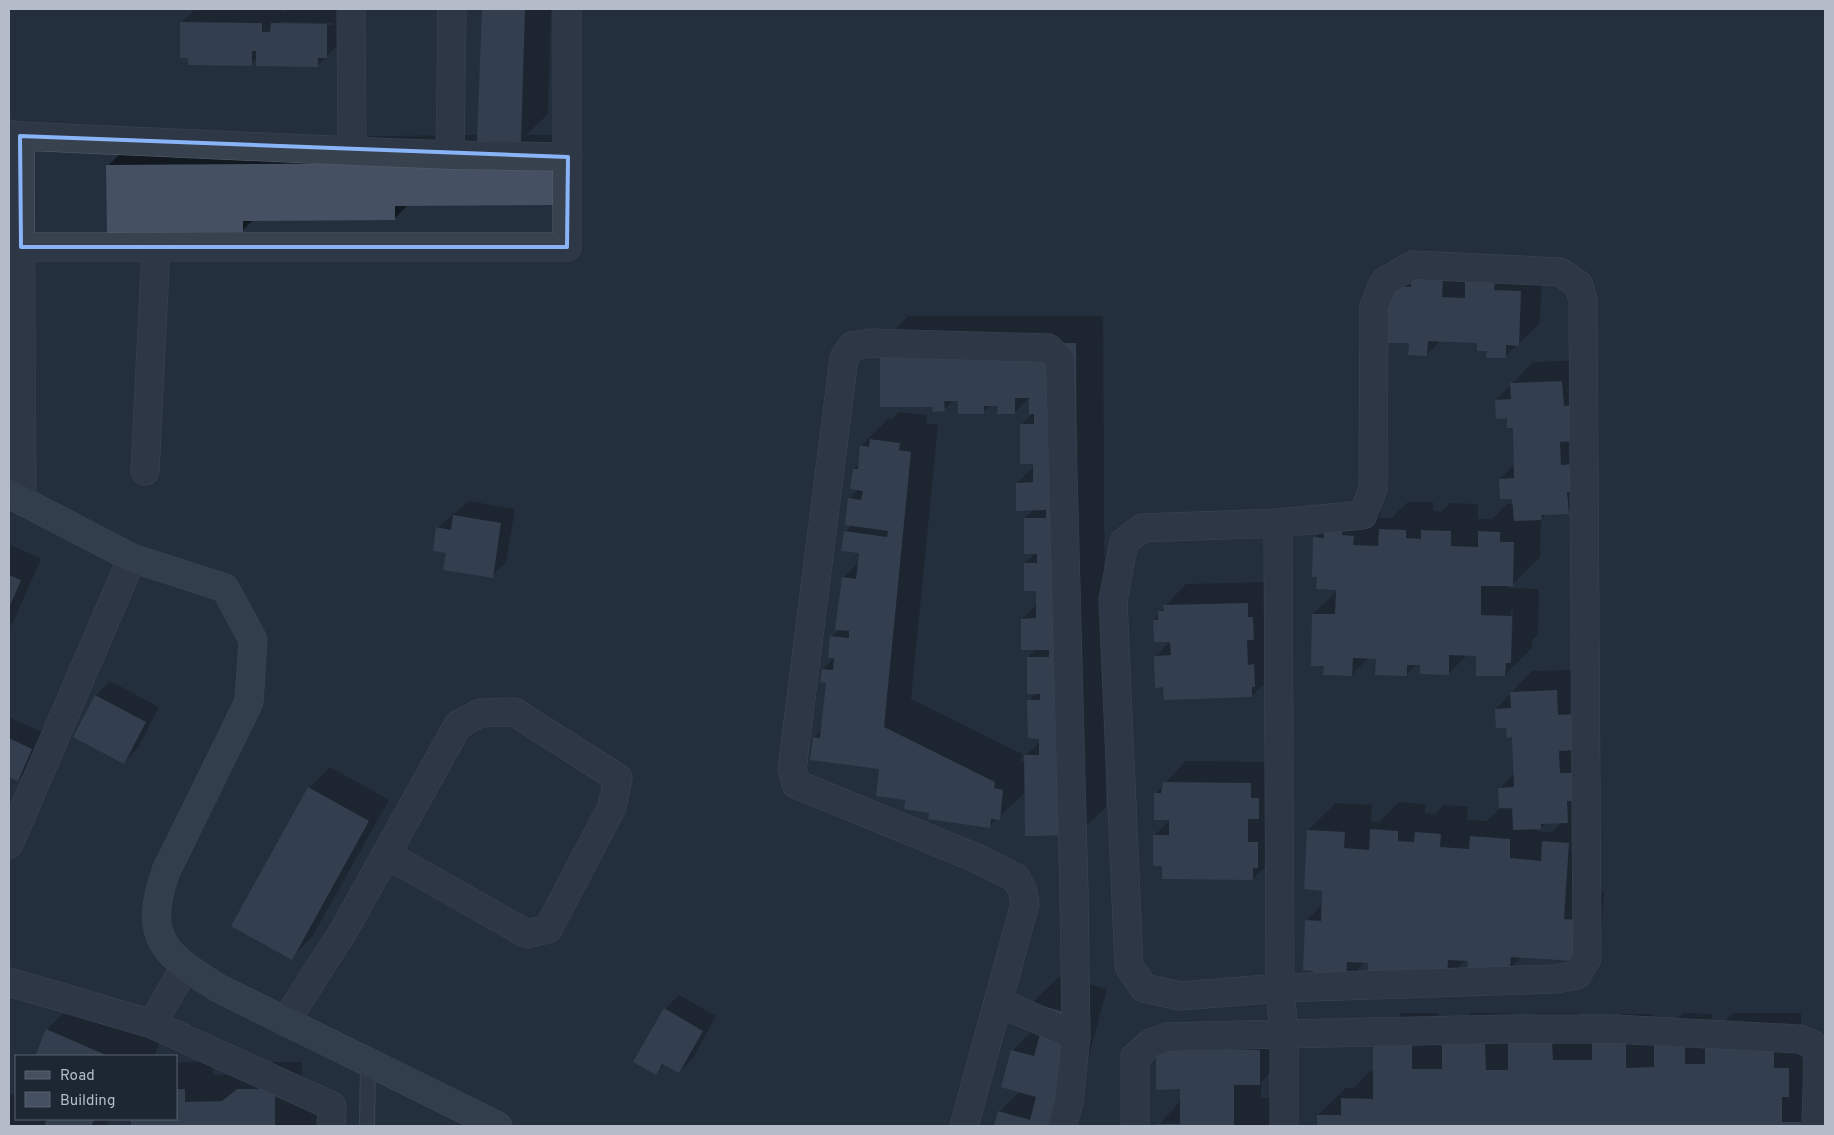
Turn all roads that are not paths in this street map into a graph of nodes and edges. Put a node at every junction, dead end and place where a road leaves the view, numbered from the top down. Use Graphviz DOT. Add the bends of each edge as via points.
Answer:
graph roads {
  1 [pos="352,9"];
  2 [pos="452,9"];
  3 [pos="567,9"];
  4 [pos="14,135"];
  5 [pos="352,151"];
  6 [pos="450,155"];
  7 [pos="568,157"];
  8 [pos="21,247"];
  9 [pos="156,247"];
  10 [pos="145,471"];
  11 [pos="15,497"];
  12 [pos="1278,523"];
  13 [pos="132,558"];
  14 [pos="9,844"];
  15 [pos="386,854"];
  16 [pos="185,967"];
  17 [pos="9,982"];
  18 [pos="1280,988"];
  19 [pos="998,1002"];
  20 [pos="285,1022"];
  21 [pos="152,1024"];
  22 [pos="1284,1034"];
  23 [pos="1076,1036"];
  24 [pos="368,1062"];
  25 [pos="331,1126"];
  26 [pos="367,1126"];
  27 [pos="498,1126"];
  28 [pos="964,1126"];
  29 [pos="1062,1126"];
  30 [pos="1135,1126"];
  31 [pos="1284,1126"];
  32 [pos="1816,1126"];
  1 -- 5 [label="street"];
  2 -- 6 [label="street"];
  3 -- 7 [label="street"];
  4 -- 5 [label="street"];
  4 -- 8 [label="street"];
  5 -- 6 [label="street"];
  6 -- 7 [label="street"];
  7 -- 9 [label="street" via="567,247"];
  8 -- 9 [label="street"];
  8 -- 11 [label="street"];
  9 -- 10 [label="street"];
  11 -- 13 [label="main road"];
  12 -- 18 [label="street"];
  12 -- 18 [label="street" via="1142,528 1124,542 1113,600 1128,966 1144,988 1180,996"];
  12 -- 18 [label="street" via="1363,515 1373,488 1374,306 1384,282 1413,265 1560,272 1579,285 1583,311 1587,958 1577,975 1556,979"];
  13 -- 14 [label="street"];
  13 -- 16 [label="main road" via="225,588 253,640 250,702 157,894 155,917 159,934 170,954"];
  15 -- 15 [label="street" via="458,725 480,713 514,712 618,778 612,807 548,929 527,934"];
  15 -- 20 [label="street" via="344,930"];
  16 -- 20 [label="main road" via="220,990"];
  16 -- 21 [label="street"];
  17 -- 21 [label="street"];
  18 -- 22 [label="street"];
  19 -- 23 [label="street"];
  19 -- 23 [label="street" via="1024,904 1023,892 1016,878 976,858 796,784 792,769 844,358 852,346 871,343 1048,348 1060,359"];
  19 -- 28 [label="street"];
  20 -- 24 [label="main road"];
  21 -- 25 [label="street" via="332,1106"];
  22 -- 30 [label="street" via="1167,1037 1151,1043 1135,1057"];
  22 -- 31 [label="street"];
  22 -- 32 [label="street" via="1614,1029 1799,1039 1812,1044 1818,1055"];
  23 -- 29 [label="street" via="1069,1102"];
  24 -- 26 [label="lane"];
  24 -- 27 [label="main road"];
}
